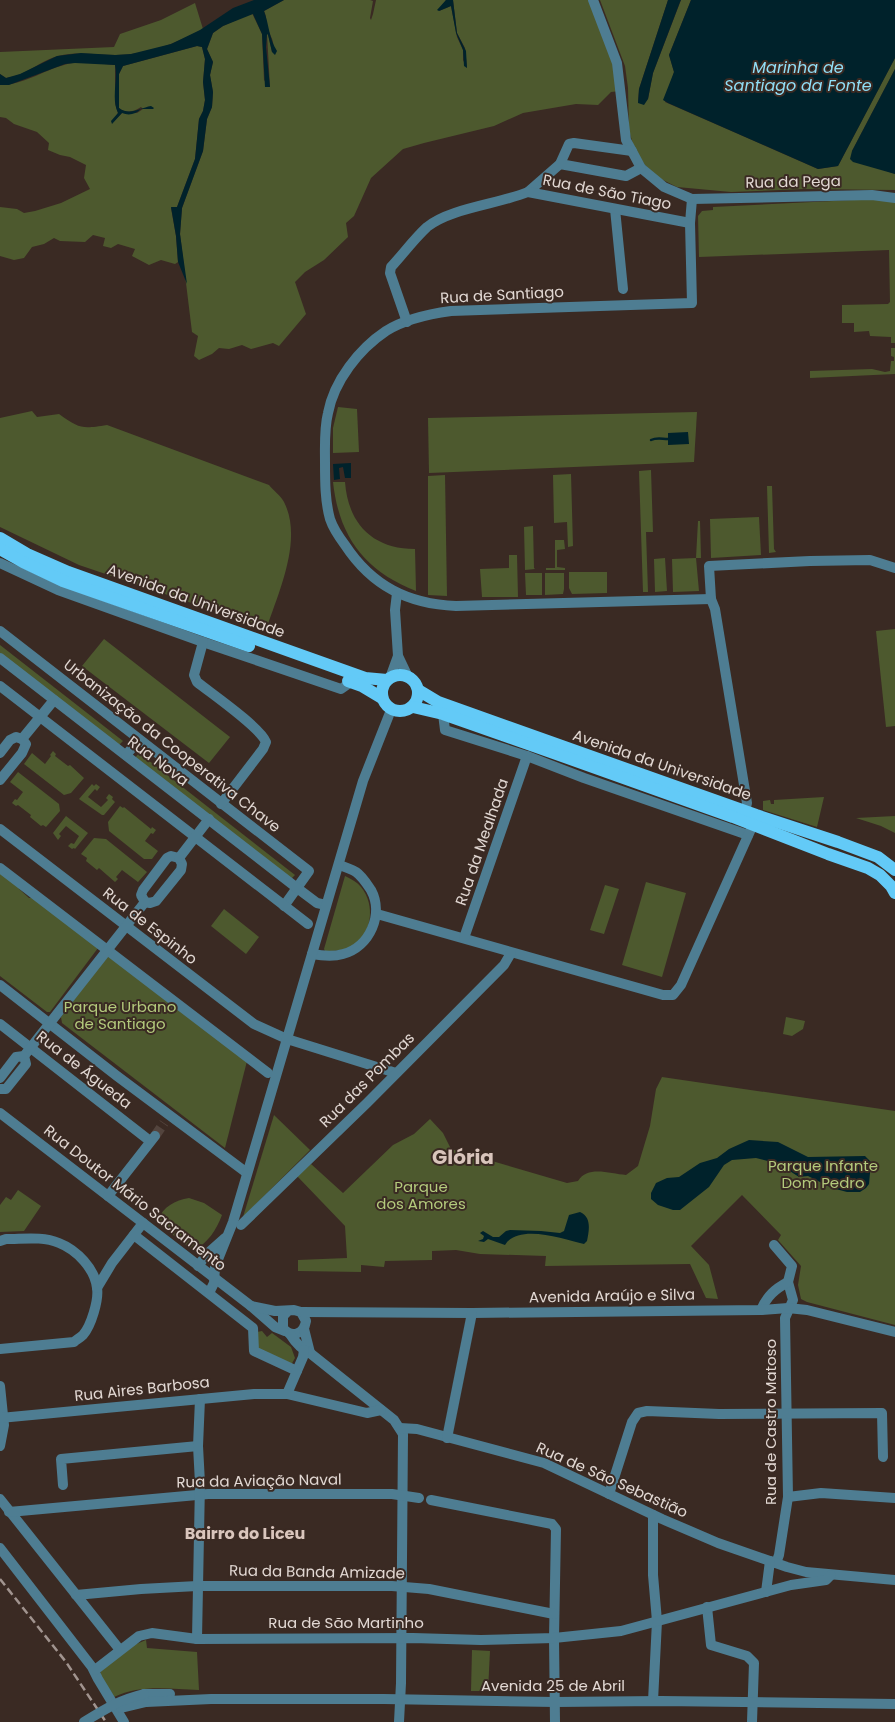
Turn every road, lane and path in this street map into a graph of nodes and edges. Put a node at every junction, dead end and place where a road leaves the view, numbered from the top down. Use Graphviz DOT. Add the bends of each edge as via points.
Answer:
graph roads {
  1 [pos="593,0"];
  2 [pos="632,151"];
  3 [pos="560,164"];
  4 [pos="641,168"];
  5 [pos="528,192"];
  6 [pos="895,198"];
  7 [pos="692,199"];
  8 [pos="615,209"];
  9 [pos="690,223"];
  10 [pos="622,289"];
  11 [pos="407,322"];
  12 [pos="0,538"];
  13 [pos="0,549"];
  14 [pos="0,563"];
  15 [pos="895,568"];
  16 [pos="396,593"];
  17 [pos="711,599"];
  18 [pos="0,631"];
  19 [pos="203,642"];
  20 [pos="398,656"];
  21 [pos="0,658"];
  22 [pos="408,676"];
  23 [pos="388,679"];
  24 [pos="351,682"];
  25 [pos="0,686"];
  26 [pos="418,690"];
  27 [pos="382,698"];
  28 [pos="54,700"];
  29 [pos="413,707"];
  30 [pos="391,710"];
  31 [pos="443,714"];
  32 [pos="40,717"];
  33 [pos="22,739"];
  34 [pos="139,740"];
  35 [pos="0,753"];
  36 [pos="126,756"];
  37 [pos="527,756"];
  38 [pos="0,780"];
  39 [pos="221,804"];
  40 [pos="209,819"];
  41 [pos="751,822"];
  42 [pos="0,829"];
  43 [pos="194,838"];
  44 [pos="179,858"];
  45 [pos="339,865"];
  46 [pos="0,868"];
  47 [pos="895,870"];
  48 [pos="297,888"];
  49 [pos="895,893"];
  50 [pos="145,902"];
  51 [pos="326,905"];
  52 [pos="284,906"];
  53 [pos="377,914"];
  54 [pos="308,924"];
  55 [pos="126,926"];
  56 [pos="464,938"];
  57 [pos="106,950"];
  58 [pos="511,953"];
  59 [pos="312,954"];
  60 [pos="0,985"];
  61 [pos="49,1023"];
  62 [pos="0,1024"];
  63 [pos="287,1039"];
  64 [pos="30,1047"];
  65 [pos="24,1056"];
  66 [pos="268,1073"];
  67 [pos="396,1073"];
  68 [pos="0,1078"];
  69 [pos="0,1090"];
  70 [pos="0,1113"];
  71 [pos="247,1173"];
  72 [pos="108,1196"];
  73 [pos="143,1223"];
  74 [pos="241,1225"];
  75 [pos="134,1235"];
  76 [pos="226,1238"];
  77 [pos="0,1241"];
  78 [pos="774,1245"];
  79 [pos="112,1262"];
  80 [pos="88,1265"];
  81 [pos="198,1266"];
  82 [pos="215,1279"];
  83 [pos="788,1282"];
  84 [pos="97,1288"];
  85 [pos="209,1293"];
  86 [pos="252,1306"];
  87 [pos="788,1308"];
  88 [pos="761,1310"];
  89 [pos="288,1311"];
  90 [pos="301,1312"];
  91 [pos="326,1312"];
  92 [pos="472,1313"];
  93 [pos="305,1327"];
  94 [pos="287,1332"];
  95 [pos="895,1332"];
  96 [pos="0,1349"];
  97 [pos="307,1351"];
  98 [pos="297,1371"];
  99 [pos="0,1386"];
  100 [pos="287,1394"];
  101 [pos="362,1394"];
  102 [pos="200,1399"];
  103 [pos="354,1409"];
  104 [pos="381,1410"];
  105 [pos="786,1413"];
  106 [pos="2,1418"];
  107 [pos="400,1428"];
  108 [pos="447,1438"];
  109 [pos="0,1446"];
  110 [pos="198,1446"];
  111 [pos="883,1457"];
  112 [pos="63,1485"];
  113 [pos="199,1494"];
  114 [pos="402,1494"];
  115 [pos="609,1494"];
  116 [pos="418,1498"];
  117 [pos="788,1498"];
  118 [pos="895,1498"];
  119 [pos="0,1499"];
  120 [pos="431,1500"];
  121 [pos="10,1512"];
  122 [pos="653,1515"];
  123 [pos="0,1548"];
  124 [pos="773,1562"];
  125 [pos="831,1575"];
  126 [pos="895,1580"];
  127 [pos="197,1586"];
  128 [pos="402,1587"];
  129 [pos="766,1592"];
  130 [pos="76,1595"];
  131 [pos="708,1607"];
  132 [pos="554,1614"];
  133 [pos="657,1621"];
  134 [pos="402,1638"];
  135 [pos="554,1638"];
  136 [pos="197,1639"];
  137 [pos="120,1650"];
  138 [pos="95,1670"];
  139 [pos="145,1698"];
  140 [pos="400,1699"];
  141 [pos="654,1701"];
  142 [pos="555,1702"];
  143 [pos="752,1702"];
  144 [pos="895,1704"];
  145 [pos="84,1722"];
  146 [pos="96,1722"];
  147 [pos="124,1722"];
  148 [pos="399,1722"];
  149 [pos="555,1722"];
  150 [pos="752,1722"];
  1 -- 2 [label="street" via="617,63 624,130"];
  2 -- 3 [label="street" via="574,143 569,144"];
  2 -- 4 [label="street"];
  3 -- 4 [label="street" via="626,176"];
  3 -- 5 [label="street"];
  4 -- 7 [label="street" via="664,187"];
  5 -- 8 [label="street, Rua de São Tiago"];
  5 -- 11 [label="street, Rua de São Tiago" via="452,214 428,227 391,267 390,273"];
  6 -- 7 [label="street, Rua da Pega" via="872,195"];
  7 -- 9 [label="street"];
  8 -- 9 [label="street, Rua de São Tiago"];
  8 -- 10 [label="street"];
  9 -- 11 [label="street, Rua de Santiago" via="692,303 451,311 432,313"];
  11 -- 16 [label="street, Rua de Santiago" via="387,331 355,359 335,391 325,435 325,480 331,521 367,573"];
  12 -- 23 [label="main road, Avenida da Universidade" via="68,572 365,678"];
  13 -- 24 [label="main road, Avenida da Universidade" via="63,580"];
  14 -- 19 [label="street" via="58,590"];
  15 -- 17 [label="street" via="870,560 709,566"];
  16 -- 17 [label="street, Rua de Santiago" via="442,605"];
  16 -- 20 [label="street"];
  17 -- 41 [label="street" via="716,608"];
  18 -- 34 [label="street, Urbanização da Cooperativa Chave"];
  19 -- 24 [label="street" via="341,689"];
  19 -- 39 [label="street" via="194,675 197,682 264,736 266,742"];
  20 -- 22 [label="street"];
  20 -- 23 [label="street"];
  21 -- 28 [label="street, Rua Nova"];
  22 -- 23 [label="main road"];
  22 -- 26 [label="main road"];
  23 -- 27 [label="main road" via="381,692"];
  24 -- 27 [label="main road, Avenida da Universidade"];
  25 -- 32 [label="street"];
  26 -- 29 [label="main road"];
  26 -- 41 [label="main road, Avenida da Universidade" via="438,702"];
  27 -- 30 [label="main road"];
  28 -- 32 [label="street"];
  28 -- 36 [label="street, Rua Nova"];
  29 -- 30 [label="main road" via="402,712"];
  29 -- 31 [label="main road, Avenida da Universidade"];
  30 -- 45 [label="street" via="363,781"];
  31 -- 37 [label="street, Avenida da Universidade" via="446,730"];
  31 -- 41 [label="main road, Avenida da Universidade"];
  32 -- 33 [label="street"];
  32 -- 43 [label="street"];
  33 -- 35 [label="street" via="10,740"];
  33 -- 38 [label="street" via="25,749"];
  34 -- 36 [label="street"];
  34 -- 39 [label="street, Urbanização da Cooperativa Chave"];
  36 -- 40 [label="street, Rua Nova"];
  37 -- 41 [label="street, Avenida da Universidade" via="584,778"];
  37 -- 56 [label="street, Rua da Mealhada"];
  39 -- 48 [label="street, Urbanização da Cooperativa Chave" via="309,871"];
  40 -- 43 [label="street"];
  40 -- 48 [label="street, Rua Nova"];
  41 -- 47 [label="main road, Avenida da Universidade" via="838,842 878,858"];
  41 -- 49 [label="main road, Avenida da Universidade" via="868,868 880,875"];
  41 -- 58 [label="street" via="674,995 662,996 600,981"];
  42 -- 55 [label="street, Rua de Espinho"];
  43 -- 44 [label="street"];
  43 -- 52 [label="street"];
  44 -- 50 [label="street" via="181,870 156,901"];
  44 -- 50 [label="street" via="167,858 142,890"];
  45 -- 51 [label="street"];
  45 -- 53 [label="street" via="358,873 368,885 376,902"];
  46 -- 57 [label="street"];
  48 -- 51 [label="street, Rua Nova" via="317,903"];
  48 -- 52 [label="street"];
  50 -- 55 [label="street"];
  51 -- 59 [label="street"];
  52 -- 54 [label="street"];
  53 -- 56 [label="street"];
  53 -- 59 [label="street" via="366,938 353,950 333,956"];
  55 -- 57 [label="street"];
  55 -- 63 [label="street, Rua de Espinho" via="254,1024"];
  56 -- 58 [label="street"];
  57 -- 61 [label="street"];
  57 -- 66 [label="street"];
  58 -- 67 [label="street, Rua das Pombas" via="504,965"];
  59 -- 63 [label="street"];
  60 -- 61 [label="street"];
  61 -- 64 [label="street"];
  61 -- 71 [label="street" via="167,1120"];
  62 -- 64 [label="street, Rua de Águeda"];
  63 -- 67 [label="street, Rua de Espinho"];
  63 -- 71 [label="street"];
  64 -- 65 [label="street"];
  64 -- 72 [label="street, Rua de Águeda" via="152,1138"];
  65 -- 68 [label="street" via="16,1057"];
  65 -- 69 [label="street" via="26,1064 6,1089"];
  67 -- 74 [label="street, Rua das Pombas"];
  70 -- 72 [label="street, Rua Doutor Mário Sacramento"];
  71 -- 76 [label="street"];
  72 -- 73 [label="street, Rua Doutor Mário Sacramento"];
  73 -- 75 [label="street"];
  73 -- 81 [label="street, Rua Doutor Mário Sacramento"];
  75 -- 79 [label="street"];
  75 -- 85 [label="street"];
  76 -- 81 [label="street"];
  76 -- 82 [label="street" via="215,1267"];
  77 -- 80 [label="street" via="45,1238 73,1250"];
  78 -- 83 [label="street, Rua de Castro Matoso" via="792,1266"];
  79 -- 80 [label="street" via="101,1268"];
  79 -- 84 [label="street"];
  80 -- 84 [label="street"];
  81 -- 82 [label="street, Rua Doutor Mário Sacramento"];
  82 -- 85 [label="street"];
  82 -- 86 [label="street, Rua Doutor Mário Sacramento"];
  83 -- 87 [label="street, Rua de Castro Matoso" via="793,1300"];
  83 -- 88 [label="street" via="766,1299"];
  84 -- 96 [label="street" via="90,1324 74,1342"];
  85 -- 98 [label="street" via="253,1328 254,1351"];
  86 -- 89 [label="street, Rua Doutor Mário Sacramento"];
  86 -- 94 [label="street, Rua Doutor Mário Sacramento" via="276,1327"];
  87 -- 88 [label="street, Avenida Araújo e Silva"];
  87 -- 95 [label="street, Avenida Araújo e Silva"];
  87 -- 105 [label="street, Rua de Castro Matoso" via="785,1318"];
  88 -- 92 [label="street, Avenida Araújo e Silva"];
  89 -- 90 [label="street"];
  89 -- 94 [label="street" via="282,1320"];
  90 -- 91 [label="street, Avenida Araújo e Silva"];
  90 -- 93 [label="street" via="305,1317"];
  91 -- 92 [label="street, Avenida Araújo e Silva"];
  91 -- 93 [label="street"];
  92 -- 108 [label="street"];
  93 -- 94 [label="street" via="297,1334"];
  93 -- 97 [label="street"];
  94 -- 97 [label="street"];
  97 -- 98 [label="street"];
  97 -- 101 [label="street"];
  98 -- 100 [label="street"];
  99 -- 106 [label="street"];
  100 -- 102 [label="street, Rua Aires Barbosa"];
  100 -- 103 [label="street, Rua Aires Barbosa"];
  101 -- 103 [label="street"];
  101 -- 104 [label="street"];
  102 -- 106 [label="street, Rua Aires Barbosa"];
  102 -- 110 [label="street"];
  103 -- 104 [label="street, Rua Aires Barbosa" via="367,1413"];
  104 -- 107 [label="street"];
  105 -- 111 [label="street" via="882,1413"];
  105 -- 115 [label="street" via="638,1413 632,1422"];
  105 -- 117 [label="street, Rua de Castro Matoso"];
  106 -- 109 [label="street"];
  107 -- 108 [label="street, Rua de São Sebastião" via="417,1429"];
  107 -- 114 [label="street" via="403,1434"];
  108 -- 115 [label="street, Rua de São Sebastião" via="544,1464"];
  110 -- 112 [label="street" via="61,1459"];
  110 -- 113 [label="street"];
  113 -- 114 [label="street, Rua da Aviação Naval"];
  113 -- 121 [label="street, Rua da Aviação Naval"];
  113 -- 127 [label="street"];
  114 -- 116 [label="street, Rua da Aviação Naval"];
  114 -- 128 [label="street"];
  115 -- 122 [label="street, Rua de São Sebastião"];
  117 -- 118 [label="street" via="821,1493"];
  117 -- 124 [label="street, Rua de Castro Matoso" via="779,1555"];
  119 -- 121 [label="street"];
  120 -- 132 [label="street" via="552,1524 556,1529 557,1548"];
  121 -- 130 [label="street"];
  122 -- 124 [label="street, Rua de São Sebastião"];
  122 -- 133 [label="street"];
  123 -- 138 [label="street"];
  124 -- 125 [label="street, Rua de São Sebastião" via="806,1572"];
  124 -- 129 [label="street, Rua de Castro Matoso"];
  125 -- 126 [label="street, Rua de São Sebastião"];
  125 -- 129 [label="street, Rua de São Martinho" via="826,1580"];
  127 -- 128 [label="street, Rua da Banda Amizade"];
  127 -- 130 [label="street, Rua da Banda Amizade"];
  127 -- 136 [label="street"];
  128 -- 132 [label="street, Rua da Banda Amizade" via="429,1589"];
  128 -- 134 [label="street"];
  129 -- 131 [label="street, Rua de São Martinho"];
  130 -- 137 [label="street"];
  131 -- 133 [label="street, Rua de São Martinho"];
  131 -- 143 [label="street" via="711,1645 748,1656 754,1664"];
  132 -- 135 [label="street"];
  133 -- 135 [label="street, Rua de São Martinho" via="621,1630"];
  133 -- 141 [label="street"];
  134 -- 135 [label="street, Rua de São Martinho"];
  134 -- 136 [label="street, Rua de São Martinho"];
  134 -- 140 [label="street"];
  135 -- 142 [label="street"];
  136 -- 137 [label="street, Rua de São Martinho" via="145,1634"];
  137 -- 138 [label="street, Rua de São Martinho"];
  138 -- 147 [label="street"];
  139 -- 140 [label="street, Avenida 25 de Abril"];
  139 -- 145 [label="street, Avenida 25 de Abril, bridge" via="125,1699"];
  139 -- 146 [label="street, Avenida 25 de Abril, bridge"];
  140 -- 142 [label="street, Avenida 25 de Abril"];
  140 -- 148 [label="street"];
  141 -- 142 [label="street, Avenida 25 de Abril"];
  141 -- 143 [label="street, Avenida 25 de Abril"];
  142 -- 149 [label="street"];
  143 -- 144 [label="street, Avenida 25 de Abril"];
  143 -- 150 [label="street"];
}
